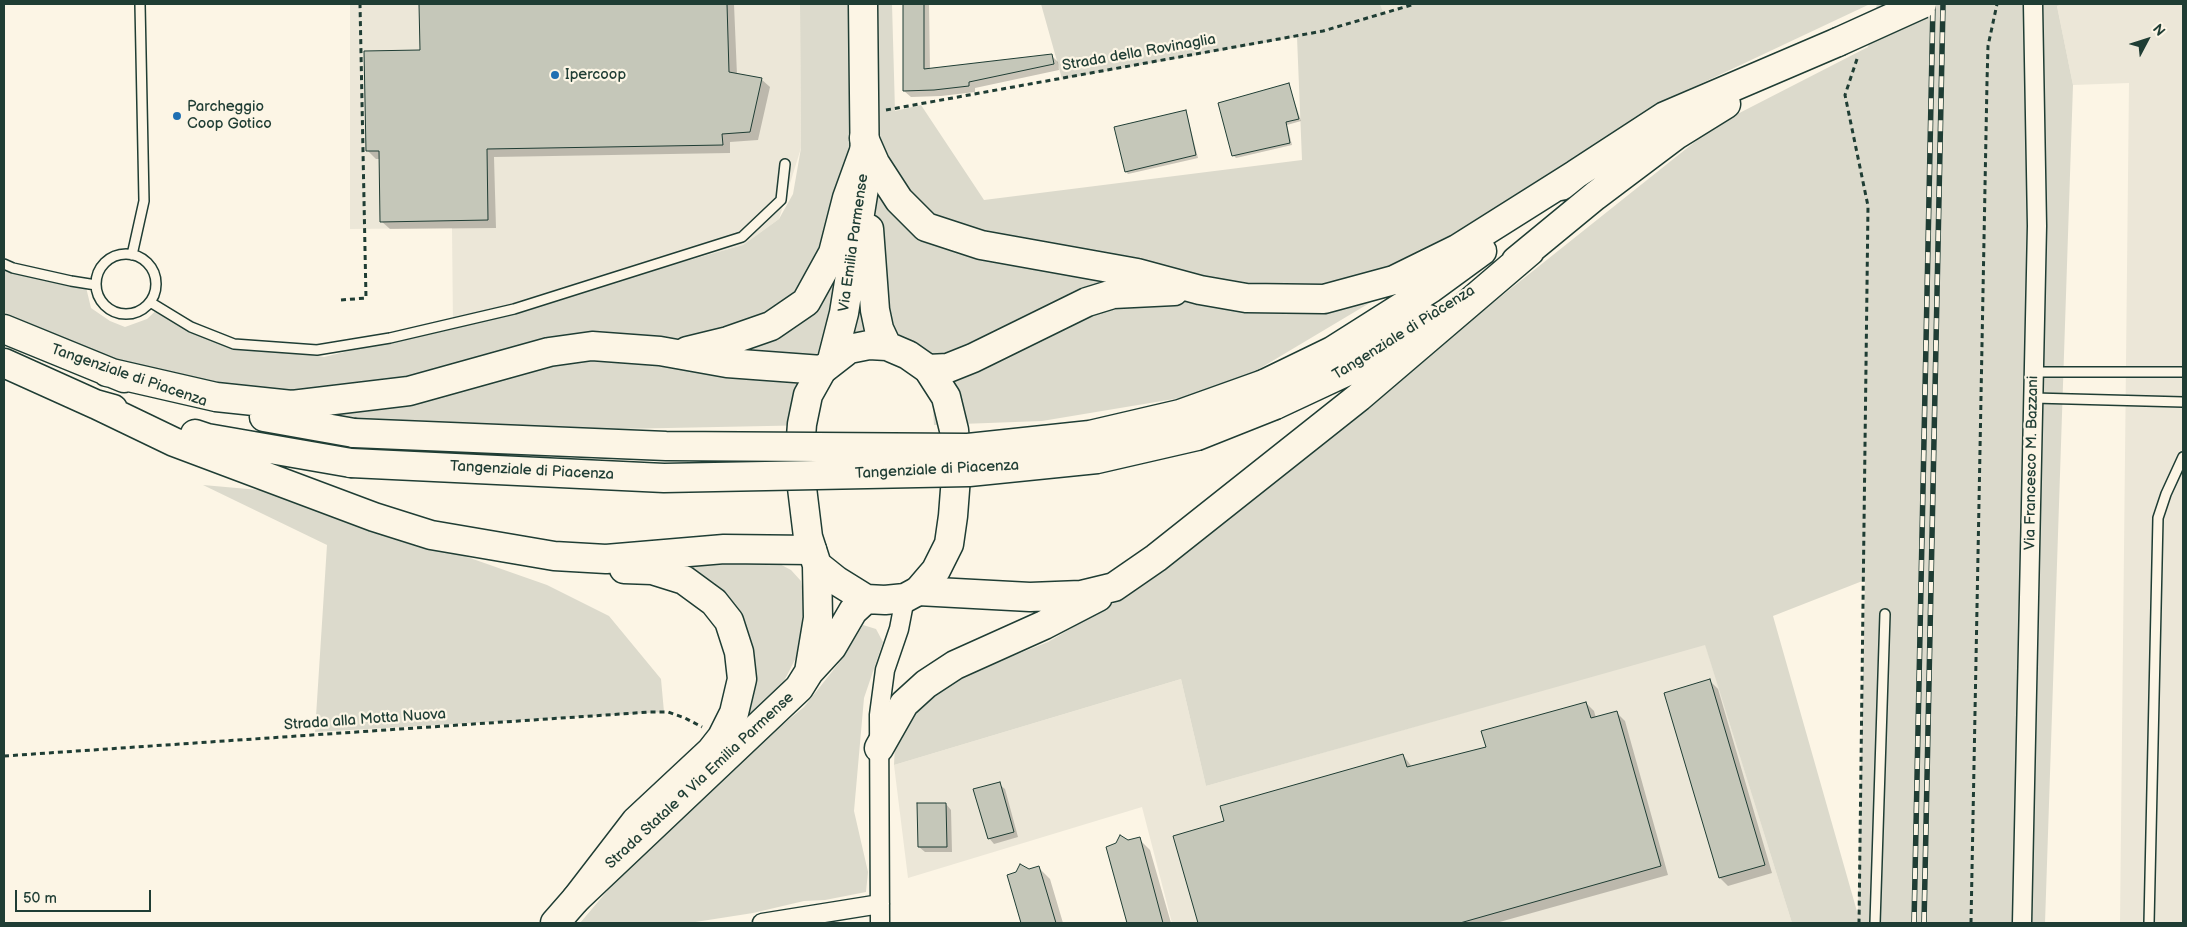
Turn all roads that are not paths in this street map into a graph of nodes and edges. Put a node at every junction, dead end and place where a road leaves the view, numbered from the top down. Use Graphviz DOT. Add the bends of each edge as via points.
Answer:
graph roads {
  1 [pos="140,4"];
  2 [pos="863,4"];
  3 [pos="1922,4"];
  4 [pos="2033,4"];
  5 [pos="1801,58"];
  6 [pos="864,134"];
  7 [pos="785,164"];
  8 [pos="1576,174"];
  9 [pos="865,182"];
  10 [pos="1530,251"];
  11 [pos="132,254"];
  12 [pos="4,264"];
  13 [pos="96,285"];
  14 [pos="1200,290"];
  15 [pos="150,302"];
  16 [pos="4,329"];
  17 [pos="887,346"];
  18 [pos="676,354"];
  19 [pos="4,363"];
  20 [pos="827,365"];
  21 [pos="928,368"];
  22 [pos="107,372"];
  23 [pos="2034,372"];
  24 [pos="2183,372"];
  25 [pos="1269,395"];
  26 [pos="2034,398"];
  27 [pos="2183,402"];
  28 [pos="94,404"];
  29 [pos="2183,457"];
  30 [pos="554,556"];
  31 [pos="814,557"];
  32 [pos="1114,587"];
  33 [pos="911,594"];
  34 [pos="866,599"];
  35 [pos="1885,614"];
  36 [pos="809,672"];
  37 [pos="879,748"];
  38 [pos="576,898"];
  39 [pos="880,904"];
  40 [pos="555,923"];
  41 [pos="762,923"];
  42 [pos="880,923"];
  43 [pos="1875,923"];
  44 [pos="2022,923"];
  45 [pos="2148,923"];
  1 -- 11 [label="lane" via="144,201"];
  2 -- 6 [label="main road, Via Emilia Parmense"];
  3 -- 5 [label="main road, Tangenziale di Piacenza, bridge" via="1847,50"];
  4 -- 23 [label="street, Via Francesco M. Bazzani" via="2037,154"];
  5 -- 8 [label="main road, Tangenziale di Piacenza" via="1665,116"];
  5 -- 10 [label="main road, Tangenziale di Piacenza" via="1676,135 1595,196"];
  6 -- 9 [label="main road, Via Emilia Parmense"];
  6 -- 14 [label="main road" via="875,163 900,200 926,227 981,245 1137,273"];
  6 -- 18 [label="main road" via="833,253 806,302 771,326"];
  7 -- 15 [label="lane" via="781,200 742,237 514,309 390,338 317,350 234,344 190,327"];
  8 -- 14 [label="main road" via="1457,249 1394,280 1324,299 1246,298"];
  8 -- 25 [label="main road, Tangenziale di Piacenza" via="1502,236 1430,289"];
  9 -- 17 [label="main road" via="875,310"];
  9 -- 20 [label="main road, Via Emilia Parmense" via="844,313"];
  10 -- 25 [label="main road, Tangenziale di Piacenza" via="1352,368"];
  10 -- 32 [label="main road" via="1359,397 1156,558"];
  11 -- 13 [label="lane" via="107,261 97,276"];
  11 -- 15 [label="lane" via="142,258 155,273 156,288"];
  12 -- 13 [label="lane"];
  13 -- 15 [label="lane" via="102,302 117,313 136,313"];
  14 -- 21 [label="main road" via="1105,296 973,358 948,368"];
  16 -- 22 [label="main road, Tangenziale di Piacenza"];
  17 -- 20 [label="main road" via="849,349"];
  17 -- 21 [label="main road"];
  18 -- 20 [label="main road" via="727,363"];
  18 -- 22 [label="main road" via="584,347 549,352 409,391 292,406 216,397"];
  19 -- 28 [label="main road, Tangenziale di Piacenza"];
  20 -- 31 [label="main road, Strada Statale 9 Via Emilia Parmense" via="808,395 800,453 804,510"];
  21 -- 33 [label="main road" via="946,397 954,430 957,464 949,544 936,570"];
  22 -- 25 [label="main road, Tangenziale di Piacenza, bridge" via="225,410 354,433 666,446 968,448 1090,435"];
  23 -- 24 [label="lane"];
  23 -- 26 [label="street, Via Francesco M. Bazzani"];
  25 -- 28 [label="main road, Tangenziale di Piacenza, bridge" via="1197,436 1097,459 969,472 664,478 351,463 208,438"];
  26 -- 27 [label="lane"];
  26 -- 44 [label="street, Via Francesco M. Bazzani"];
  28 -- 30 [label="main road" via="174,442 374,517 431,535"];
  29 -- 45 [label="lane" via="2158,518"];
  30 -- 31 [label="main road" via="606,559 724,549"];
  30 -- 38 [label="main road" via="592,568 652,570 684,580 714,602 729,621 739,652 742,679 734,713 722,737 636,821"];
  31 -- 34 [label="main road" via="837,581"];
  31 -- 36 [label="main road, Strada Statale 9 Via Emilia Parmense" via="818,618"];
  32 -- 33 [label="main road" via="1081,595 1030,597"];
  32 -- 37 [label="main road" via="1079,608 955,665 926,684 904,704"];
  33 -- 34 [label="main road" via="885,600"];
  33 -- 37 [label="street" via="885,670 879,715"];
  34 -- 36 [label="main road" via="853,611 832,648"];
  35 -- 43 [label="lane"];
  36 -- 38 [label="main road, Strada Statale 9 Via Emilia Parmense" via="782,705"];
  37 -- 39 [label="street"];
  38 -- 40 [label="main road, Strada Statale 9 Via Emilia Parmense"];
  39 -- 41 [label="street"];
  39 -- 42 [label="street"];
}
